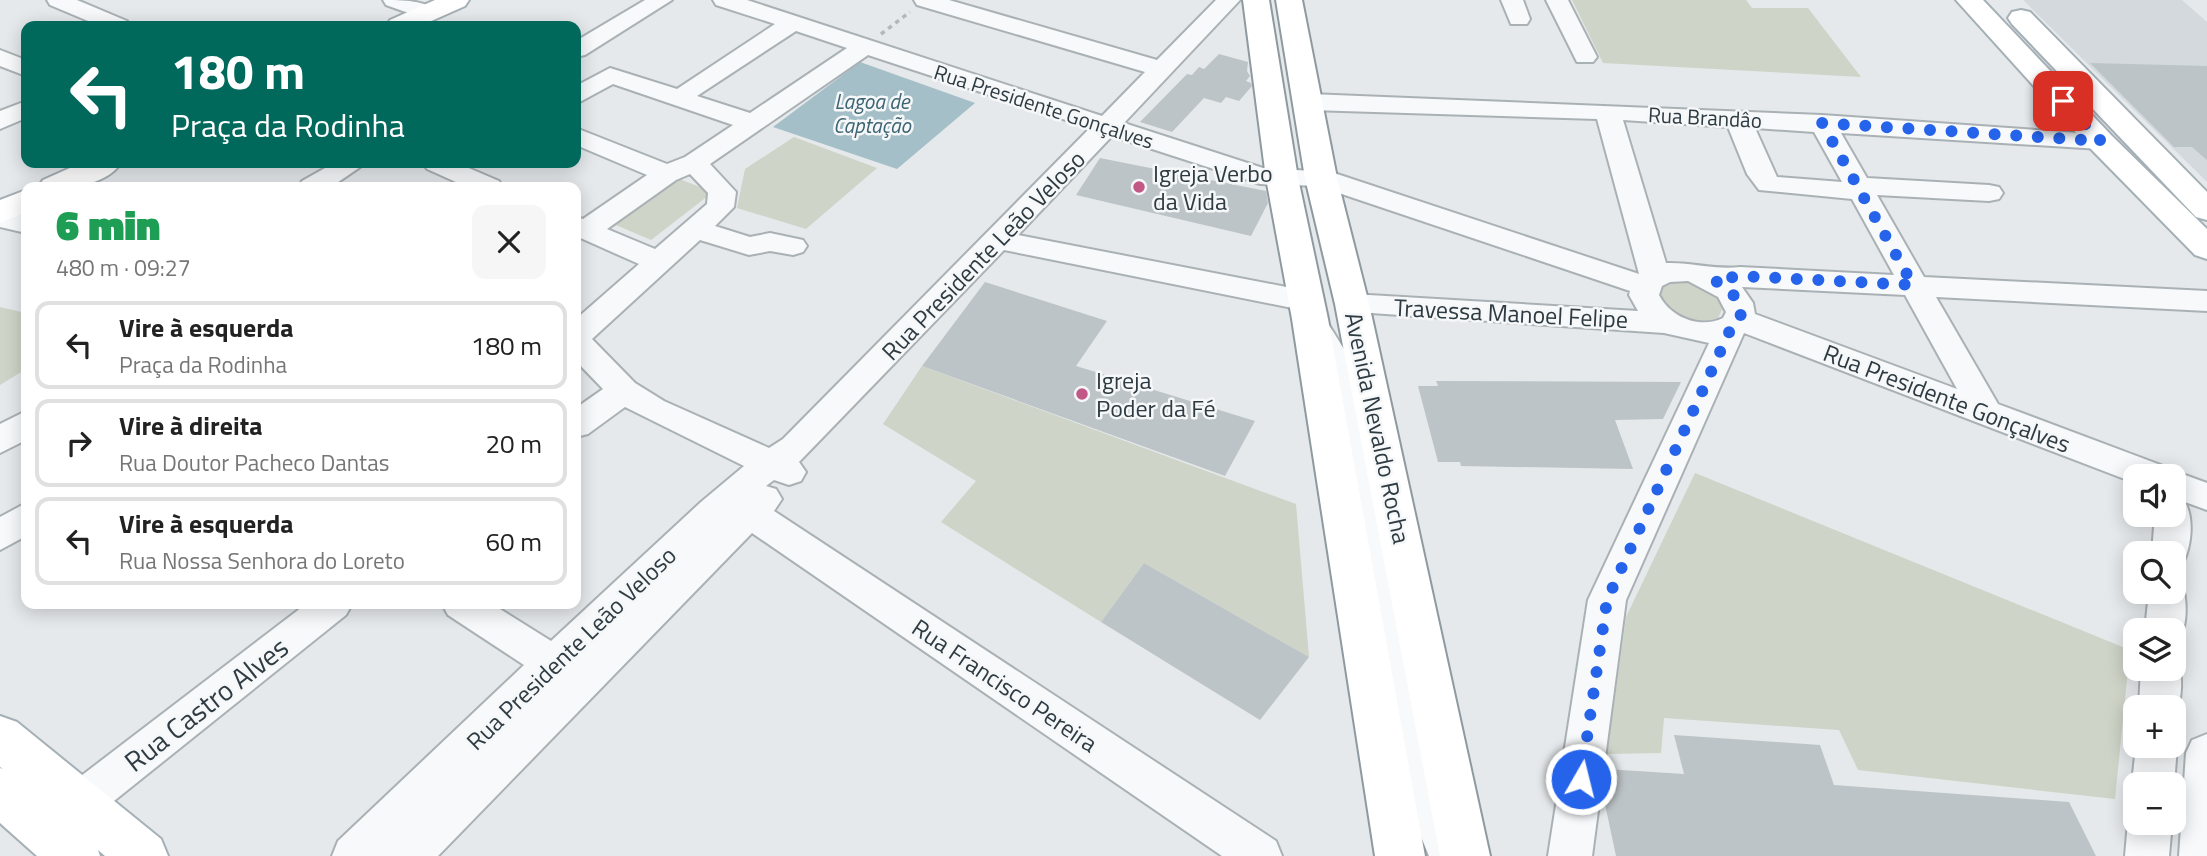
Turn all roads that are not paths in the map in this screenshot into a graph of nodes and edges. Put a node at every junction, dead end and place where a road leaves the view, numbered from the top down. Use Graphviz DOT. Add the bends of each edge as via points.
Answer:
graph roads {
  1 [pos="58,0"];
  2 [pos="394,0"];
  3 [pos="456,0"];
  4 [pos="661,0"];
  5 [pos="724,0"];
  6 [pos="1229,0"];
  7 [pos="1256,0"];
  8 [pos="1289,0"];
  9 [pos="1557,0"];
  10 [pos="1969,0"];
  11 [pos="2004,0"];
  12 [pos="920,4"];
  13 [pos="428,13"];
  14 [pos="107,21"];
  15 [pos="410,21"];
  16 [pos="793,23"];
  17 [pos="864,47"];
  18 [pos="581,48"];
  19 [pos="1585,57"];
  20 [pos="1164,70"];
  21 [pos="688,91"];
  22 [pos="581,94"];
  23 [pos="1310,102"];
  24 [pos="21,111"];
  25 [pos="1608,112"];
  26 [pos="1738,119"];
  27 [pos="0,121"];
  28 [pos="753,123"];
  29 [pos="1822,123"];
  30 [pos="1107,127"];
  31 [pos="581,137"];
  32 [pos="2101,141"];
  33 [pos="694,163"];
  34 [pos="95,168"];
  35 [pos="344,168"];
  36 [pos="447,168"];
  37 [pos="667,174"];
  38 [pos="1282,178"];
  39 [pos="1321,178"];
  40 [pos="65,182"];
  41 [pos="321,182"];
  42 [pos="478,182"];
  43 [pos="1861,189"];
  44 [pos="1989,193"];
  45 [pos="21,204"];
  46 [pos="2207,210"];
  47 [pos="0,215"];
  48 [pos="21,222"];
  49 [pos="581,228"];
  50 [pos="696,230"];
  51 [pos="998,240"];
  52 [pos="793,246"];
  53 [pos="2207,248"];
  54 [pos="660,262"];
  55 [pos="1714,280"];
  56 [pos="1650,281"];
  57 [pos="1913,285"];
  58 [pos="2207,300"];
  59 [pos="1309,310"];
  60 [pos="1354,314"];
  61 [pos="1670,323"];
  62 [pos="1735,324"];
  63 [pos="581,332"];
  64 [pos="581,347"];
  65 [pos="1345,376"];
  66 [pos="624,391"];
  67 [pos="1986,412"];
  68 [pos="581,421"];
  69 [pos="21,426"];
  70 [pos="0,441"];
  71 [pos="786,461"];
  72 [pos="2123,471"];
  73 [pos="749,513"];
  74 [pos="21,521"];
  75 [pos="0,536"];
  76 [pos="327,609"];
  77 [pos="469,609"];
  78 [pos="553,663"];
  79 [pos="0,737"];
  80 [pos="2207,753"];
  81 [pos="1415,772"];
  82 [pos="0,791"];
  83 [pos="79,803"];
  84 [pos="2149,835"];
  85 [pos="75,856"];
  86 [pos="144,856"];
  87 [pos="354,856"];
  88 [pos="408,856"];
  89 [pos="1260,856"];
  90 [pos="1400,856"];
  91 [pos="1410,856"];
  92 [pos="1451,856"];
  93 [pos="1465,856"];
  94 [pos="1570,856"];
  95 [pos="2147,856"];
  96 [pos="2201,856"];
  1 -- 14 [label="street"];
  2 -- 13 [label="street"];
  3 -- 13 [label="main road"];
  4 -- 18 [label="street"];
  5 -- 16 [label="street, Rua Presidente Gonçalves"];
  6 -- 20 [label="street, Rua Presidente Leão Veloso"];
  7 -- 38 [label="main road, Avenida Nevaldo Rocha"];
  8 -- 23 [label="main road, Avenida Nevaldo Rocha"];
  9 -- 19 [label="street"];
  10 -- 32 [label="main road"];
  11 -- 46 [label="main road"];
  12 -- 20 [label="street"];
  13 -- 15 [label="main road"];
  16 -- 17 [label="street, Rua Presidente Gonçalves"];
  16 -- 21 [label="street"];
  17 -- 28 [label="street"];
  17 -- 30 [label="street, Rua Presidente Gonçalves"];
  20 -- 30 [label="street, Rua Presidente Leão Veloso"];
  22 -- 28 [label="street" via="610,75"];
  23 -- 25 [label="street, Rua Brandâo"];
  23 -- 39 [label="main road, Avenida Nevaldo Rocha"];
  24 -- 27 [label="street"];
  25 -- 26 [label="street, Rua Brandâo"];
  25 -- 56 [label="street"];
  26 -- 29 [label="street, Rua Brandâo"];
  26 -- 43 [label="street" via="1764,181 1776,187"];
  28 -- 33 [label="street"];
  29 -- 32 [label="street, Rua Brandâo"];
  29 -- 43 [label="street"];
  30 -- 38 [label="street, Rua Presidente Gonçalves" via="1260,176"];
  30 -- 51 [label="street, Rua Presidente Leão Veloso"];
  31 -- 37 [label="street"];
  32 -- 53 [label="main road"];
  33 -- 37 [label="street"];
  33 -- 50 [label="street" via="723,197"];
  34 -- 40 [label="main road"];
  35 -- 41 [label="street"];
  36 -- 42 [label="street"];
  37 -- 49 [label="street"];
  38 -- 39 [label="street, Rua Presidente Gonçalves"];
  38 -- 59 [label="main road, Avenida Nevaldo Rocha"];
  39 -- 56 [label="street, Rua Presidente Gonçalves"];
  39 -- 60 [label="main road, Avenida Nevaldo Rocha"];
  43 -- 44 [label="street"];
  43 -- 57 [label="street"];
  45 -- 47 [label="main road"];
  47 -- 48 [label="street"];
  49 -- 54 [label="street"];
  50 -- 52 [label="street" via="749,246"];
  50 -- 54 [label="street"];
  51 -- 59 [label="street"];
  51 -- 71 [label="street, Rua Presidente Leão Veloso"];
  54 -- 63 [label="street"];
  55 -- 56 [label="street" via="1688,272"];
  55 -- 57 [label="street" via="1740,276"];
  55 -- 62 [label="street" via="1739,303"];
  56 -- 61 [label="street" via="1644,295 1648,305"];
  57 -- 58 [label="street"];
  57 -- 67 [label="street"];
  59 -- 65 [label="street"];
  59 -- 90 [label="main road, Avenida Nevaldo Rocha"];
  60 -- 61 [label="street, Travessa Manoel Felipe"];
  60 -- 65 [label="street"];
  60 -- 93 [label="main road, Avenida Nevaldo Rocha"];
  61 -- 62 [label="street, Travessa Manoel Felipe" via="1702,333"];
  62 -- 67 [label="street, Rua Presidente Gonçalves"];
  62 -- 94 [label="street" via="1607,600"];
  64 -- 66 [label="street"];
  65 -- 81 [label="street" via="1369,496 1363,529 1378,566"];
  66 -- 68 [label="street"];
  66 -- 71 [label="street" via="683,425"];
  67 -- 72 [label="street, Rua Presidente Gonçalves"];
  69 -- 70 [label="street"];
  71 -- 73 [label="street, Rua Presidente Leão Veloso"];
  71 -- 78 [label="street, Rua Presidente Leão Veloso" via="728,499"];
  73 -- 88 [label="street, Rua Presidente Leão Veloso"];
  73 -- 89 [label="street, Rua Francisco Pereira"];
  74 -- 75 [label="street"];
  76 -- 83 [label="street, Rua Castro Alves"];
  77 -- 78 [label="street"];
  78 -- 87 [label="street, Rua Presidente Leão Veloso"];
  79 -- 83 [label="main road"];
  80 -- 96 [label="street"];
  81 -- 91 [label="street"];
  81 -- 92 [label="street"];
  82 -- 85 [label="main road"];
  83 -- 86 [label="main road"];
  84 -- 95 [label="street"];
}
